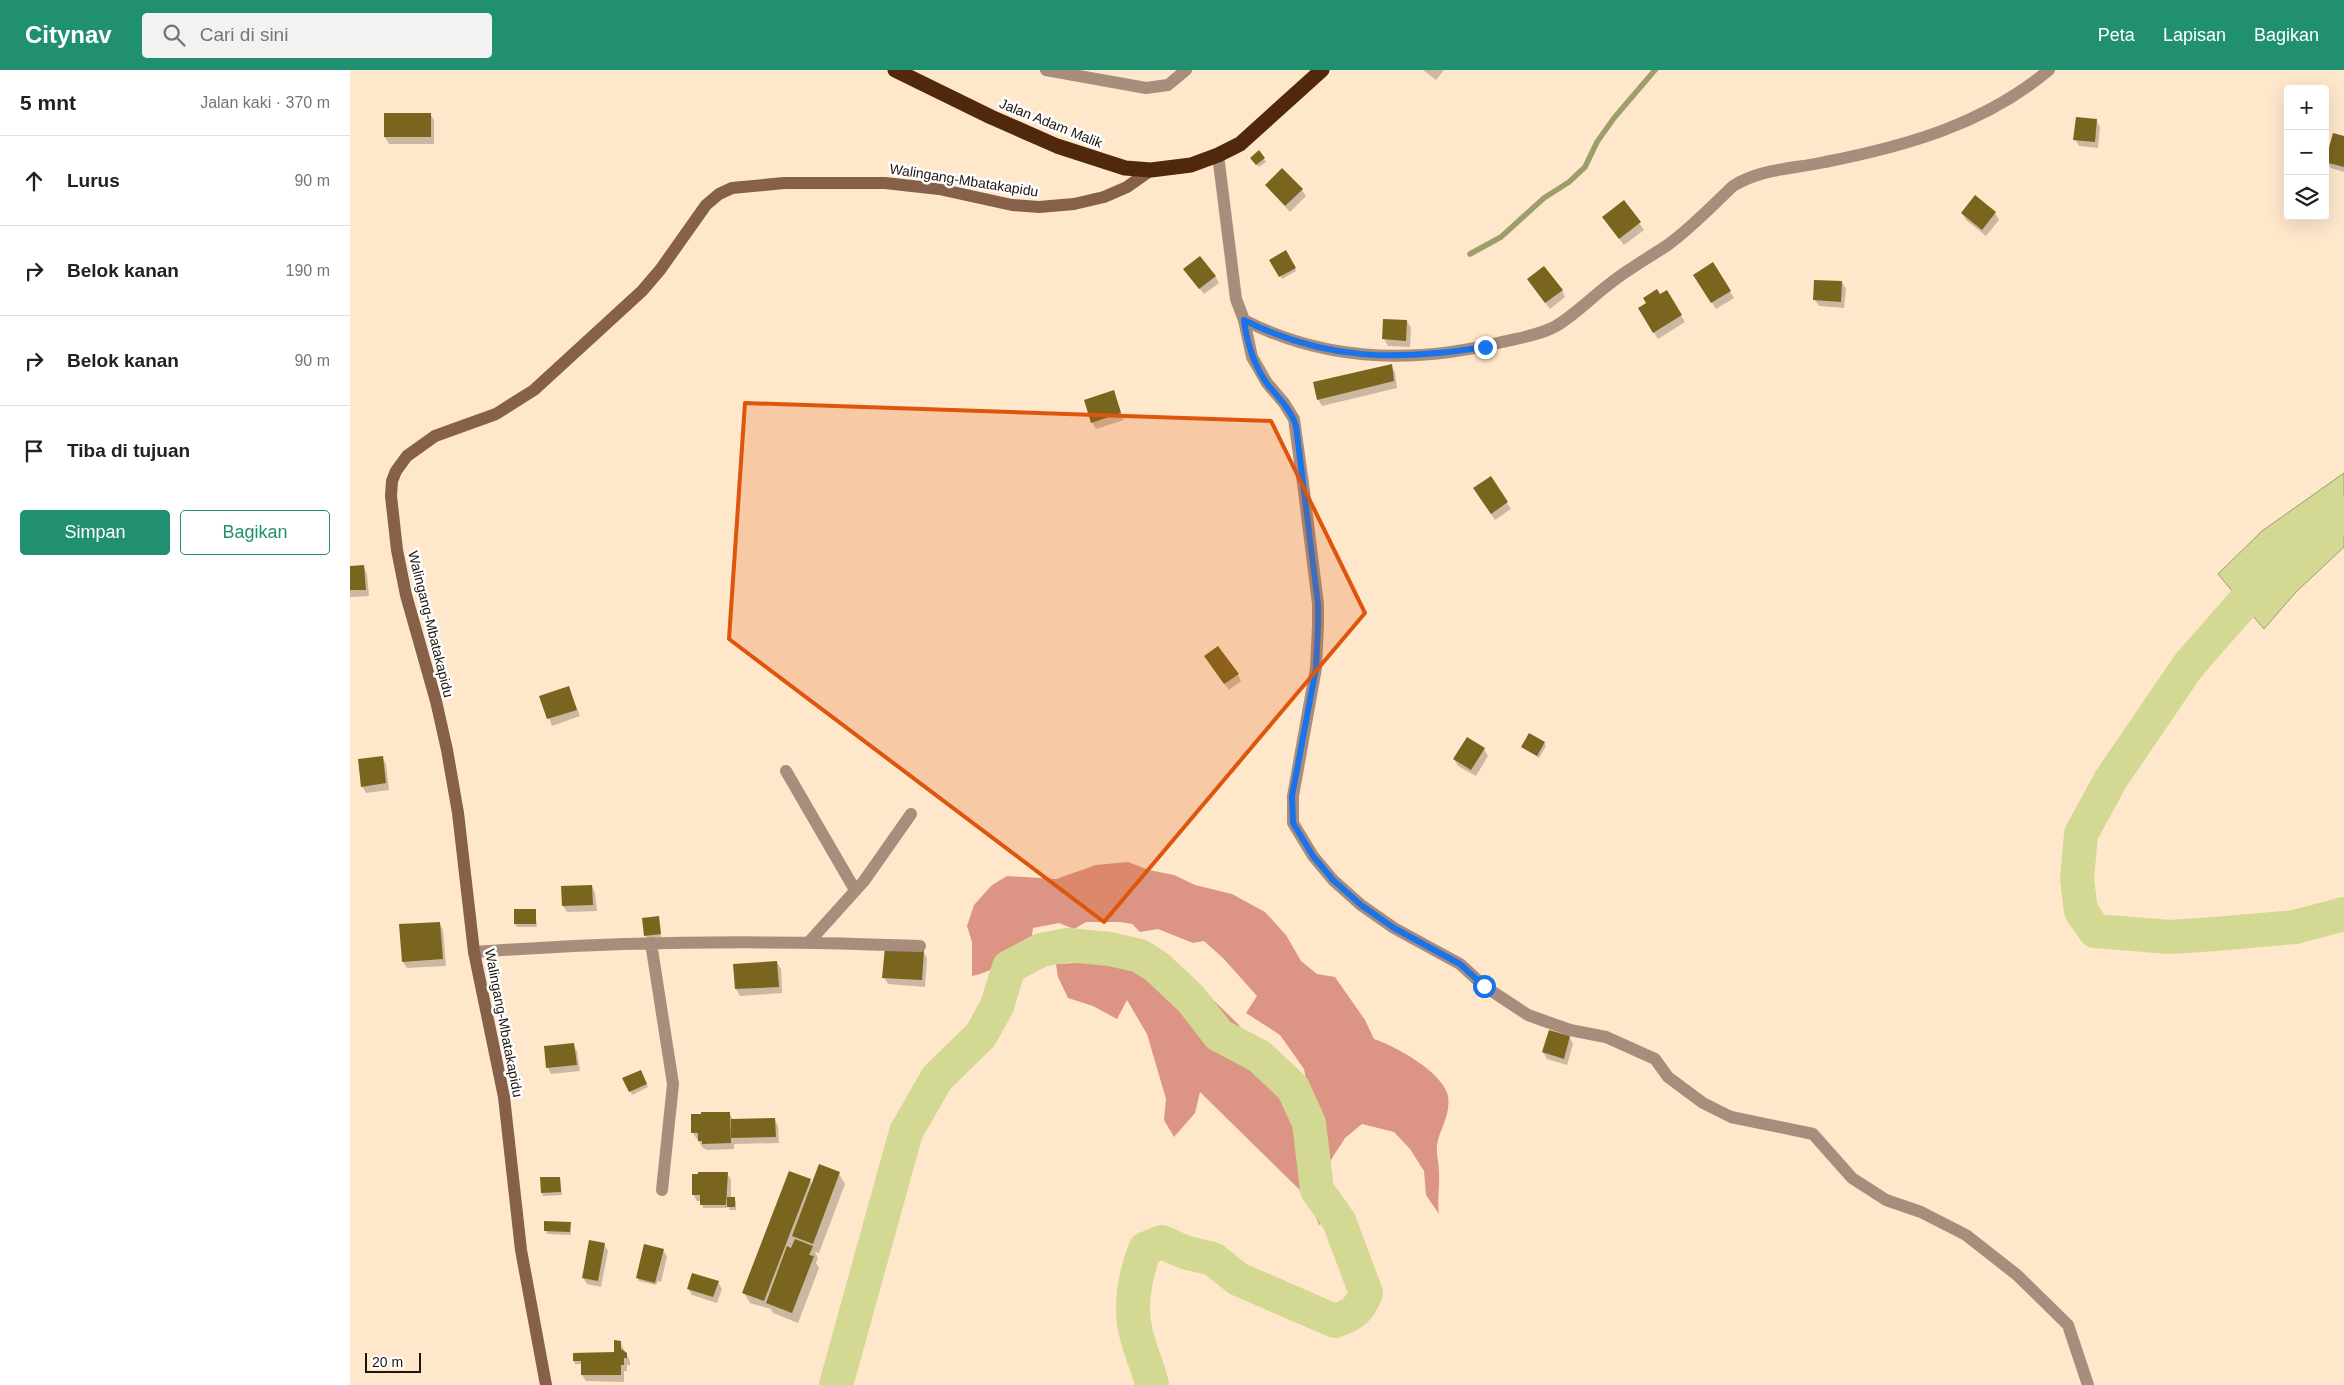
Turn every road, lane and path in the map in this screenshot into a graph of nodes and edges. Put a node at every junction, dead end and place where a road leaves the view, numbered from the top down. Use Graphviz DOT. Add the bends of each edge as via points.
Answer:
graph roads {
  1 [pos="895,70"];
  2 [pos="1046,70"];
  3 [pos="1186,70"];
  4 [pos="1322,70"];
  5 [pos="2049,70"];
  6 [pos="1218,155"];
  7 [pos="1151,170"];
  8 [pos="1244,320"];
  9 [pos="786,771"];
  10 [pos="911,814"];
  11 [pos="855,890"];
  12 [pos="808,942"];
  13 [pos="651,943"];
  14 [pos="920,946"];
  15 [pos="474,952"];
  16 [pos="662,1190"];
  17 [pos="546,1385"];
  18 [pos="2088,1385"];
  1 -- 7 [label="highway, Jalan Adam Malik" via="1057,146 1125,168"];
  2 -- 3 [label="street" via="1146,88 1168,86"];
  4 -- 6 [label="highway, Jalan Adam Malik" via="1240,144"];
  5 -- 8 [label="street" via="2009,100 1939,134 1745,179 1670,243 1555,326 1538,333 1485,347 1436,354 1371,356 1328,350 1263,330"];
  6 -- 7 [label="highway, Jalan Adam Malik" via="1191,165"];
  6 -- 8 [label="street" via="1236,299"];
  7 -- 15 [label="street, Walingang-Mbatakapidu" via="1127,187 1104,197 1039,207 885,183 784,183 732,188 706,205 642,291 534,390 496,414 435,436 407,456 392,481 397,550 446,750 458,813"];
  8 -- 18 [label="street" via="1252,358 1294,419 1304,491 1318,625 1316,668 1294,788 1293,823 1313,856 1333,880 1361,905 1394,928 1460,964 1484,986 1528,1015 1570,1030 1606,1037 1655,1059 1668,1076 1689,1093 1731,1117 1814,1134 1852,1178 1886,1200 1921,1212 1966,1235 2017,1275 2068,1325"];
  9 -- 11 [label="street"];
  10 -- 11 [label="street"];
  11 -- 12 [label="street"];
  12 -- 13 [label="street"];
  12 -- 14 [label="street"];
  13 -- 15 [label="street" via="573,944"];
  13 -- 16 [label="street" via="673,1084"];
  15 -- 17 [label="street, Walingang-Mbatakapidu" via="504,1097 521,1250"];
}
